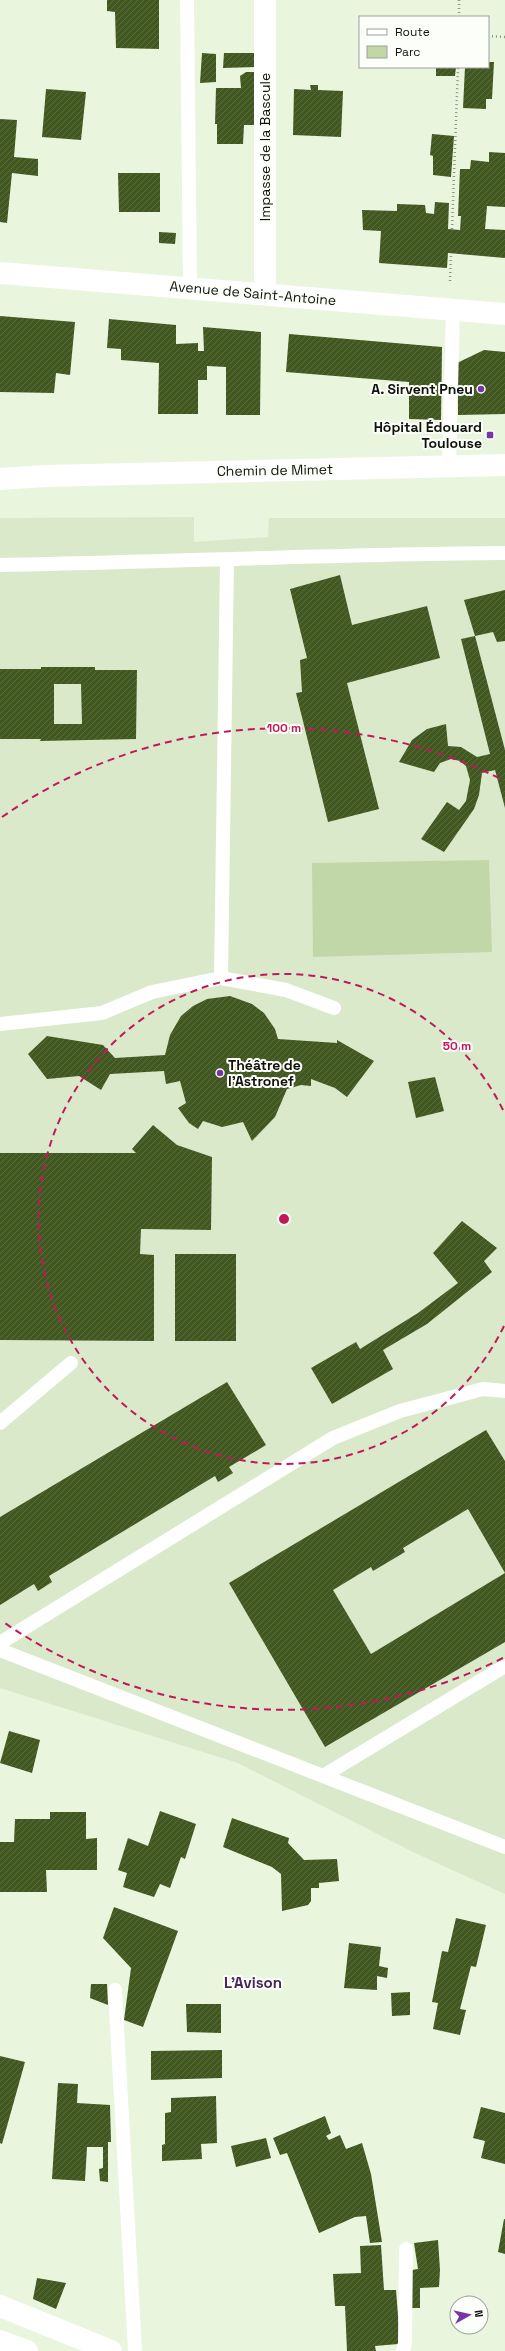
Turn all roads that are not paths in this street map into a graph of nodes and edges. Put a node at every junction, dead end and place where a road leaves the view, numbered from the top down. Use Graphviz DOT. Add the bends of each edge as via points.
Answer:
graph roads {
  1 [pos="187,0"];
  2 [pos="265,0"];
  3 [pos="0,273"];
  4 [pos="190,288"];
  5 [pos="266,294"];
  6 [pos="453,309"];
  7 [pos="505,314"];
  8 [pos="505,465"];
  9 [pos="449,466"];
  10 [pos="0,474"];
  11 [pos="45,476"];
  12 [pos="0,480"];
  13 [pos="505,554"];
  14 [pos="228,560"];
  15 [pos="0,565"];
  16 [pos="221,978"];
  17 [pos="334,1008"];
  18 [pos="0,1024"];
  19 [pos="71,1363"];
  20 [pos="505,1390"];
  21 [pos="0,1423"];
  22 [pos="0,1643"];
  23 [pos="0,1650"];
  24 [pos="505,1666"];
  25 [pos="323,1776"];
  26 [pos="505,1847"];
  27 [pos="115,1990"];
  28 [pos="406,2249"];
  29 [pos="0,2306"];
  30 [pos="0,2341"];
  31 [pos="27,2351"];
  32 [pos="111,2351"];
  33 [pos="135,2351"];
  34 [pos="403,2351"];
  1 -- 4 [label="lane"];
  2 -- 5 [label="street, Impasse de la Bascule"];
  3 -- 4 [label="street, Avenue de Saint-Antoine"];
  4 -- 5 [label="street, Avenue de Saint-Antoine"];
  5 -- 6 [label="street, Avenue de Saint-Antoine"];
  6 -- 7 [label="street, Avenue de Saint-Antoine"];
  6 -- 9 [label="lane"];
  8 -- 9 [label="street, Chemin de Mimet"];
  9 -- 11 [label="street, Chemin de Mimet"];
  10 -- 11 [label="street, Chemin de Mimet"];
  11 -- 12 [label="street, Chemin de Mimet"];
  13 -- 14 [label="lane" via="387,554"];
  14 -- 15 [label="lane"];
  14 -- 16 [label="lane"];
  16 -- 17 [label="lane" via="286,990"];
  16 -- 18 [label="lane" via="152,992 102,1013"];
  19 -- 21 [label="lane"];
  20 -- 22 [label="lane" via="483,1389 400,1411 333,1438"];
  23 -- 25 [label="lane"];
  24 -- 25 [label="lane"];
  25 -- 26 [label="lane"];
  27 -- 33 [label="lane"];
  28 -- 34 [label="lane"];
  29 -- 32 [label="street"];
  30 -- 31 [label="street"];
}
